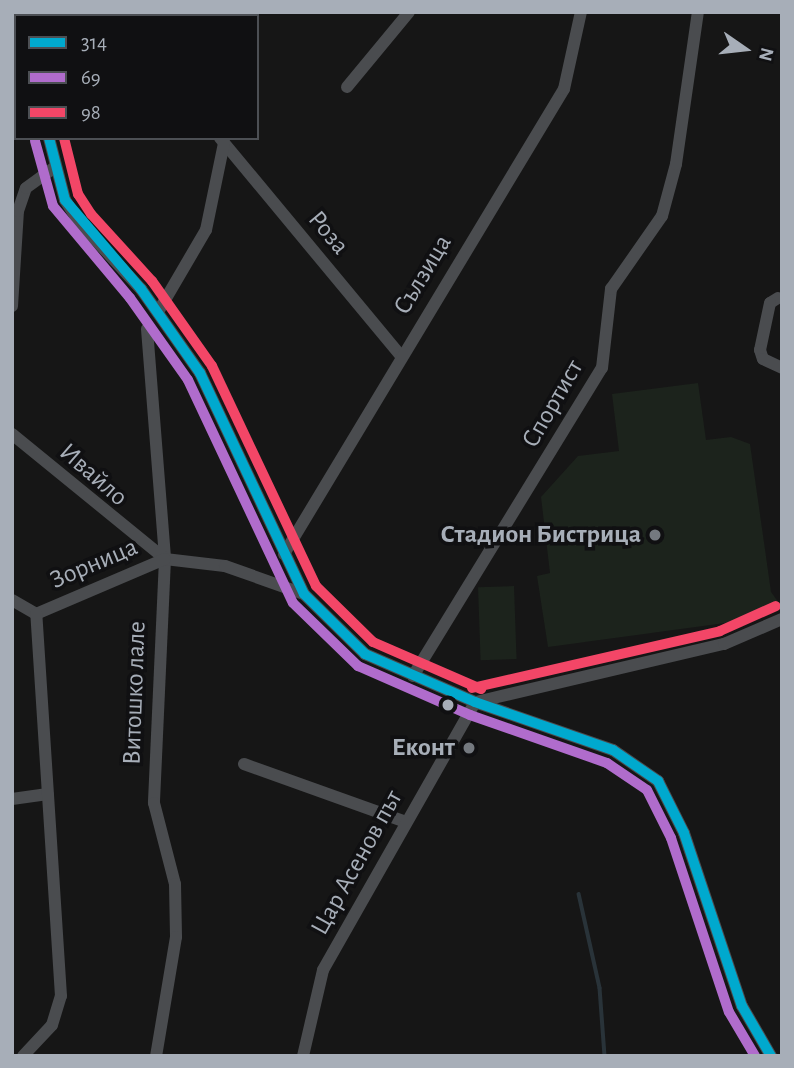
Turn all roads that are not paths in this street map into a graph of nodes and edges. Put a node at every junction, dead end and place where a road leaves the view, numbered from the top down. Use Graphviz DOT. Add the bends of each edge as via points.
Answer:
graph roads {
  1 [pos="409,12"];
  2 [pos="581,12"];
  3 [pos="698,12"];
  4 [pos="347,87"];
  5 [pos="49,140"];
  6 [pos="222,141"];
  7 [pos="55,167"];
  8 [pos="778,298"];
  9 [pos="12,306"];
  10 [pos="159,312"];
  11 [pos="147,329"];
  12 [pos="401,356"];
  13 [pos="782,368"];
  14 [pos="12,434"];
  15 [pos="284,554"];
  16 [pos="165,559"];
  17 [pos="304,594"];
  18 [pos="12,600"];
  19 [pos="36,614"];
  20 [pos="782,619"];
  21 [pos="413,676"];
  22 [pos="475,702"];
  23 [pos="244,764"];
  24 [pos="48,794"];
  25 [pos="12,799"];
  26 [pos="406,822"];
  27 [pos="23,1056"];
  28 [pos="156,1056"];
  29 [pos="303,1056"];
  30 [pos="771,1056"];
  1 -- 4 [label="street"];
  2 -- 12 [label="street, Сълзица" via="564,89"];
  3 -- 21 [label="street, Спортист" via="676,164 662,216 611,289 602,368"];
  5 -- 7 [label="street"];
  6 -- 10 [label="street" via="206,230"];
  6 -- 12 [label="street, Роза"];
  7 -- 9 [label="street" via="26,188 18,211"];
  7 -- 10 [label="street" via="80,223"];
  8 -- 13 [label="street" via="770,303 760,350 762,359"];
  10 -- 15 [label="street" via="233,436"];
  11 -- 16 [label="street, Витошко лале"];
  12 -- 15 [label="street, Сълзица"];
  14 -- 16 [label="street, Ивайло"];
  15 -- 17 [label="street"];
  16 -- 17 [label="street" via="225,566"];
  16 -- 19 [label="street, Зорница"];
  16 -- 28 [label="street, Витошко лале" via="154,803 175,884 176,937"];
  17 -- 21 [label="street" via="365,654"];
  18 -- 19 [label="street"];
  19 -- 24 [label="street, Зорница"];
  20 -- 22 [label="street" via="724,644"];
  21 -- 22 [label="street"];
  22 -- 26 [label="street, Цар Асенов път"];
  22 -- 30 [label="street" via="613,750 658,781 684,833 742,1006"];
  23 -- 26 [label="street"];
  24 -- 25 [label="street"];
  24 -- 27 [label="street, Зорница" via="61,996 52,1025"];
  26 -- 29 [label="street, Цар Асенов път" via="323,970"];
}
